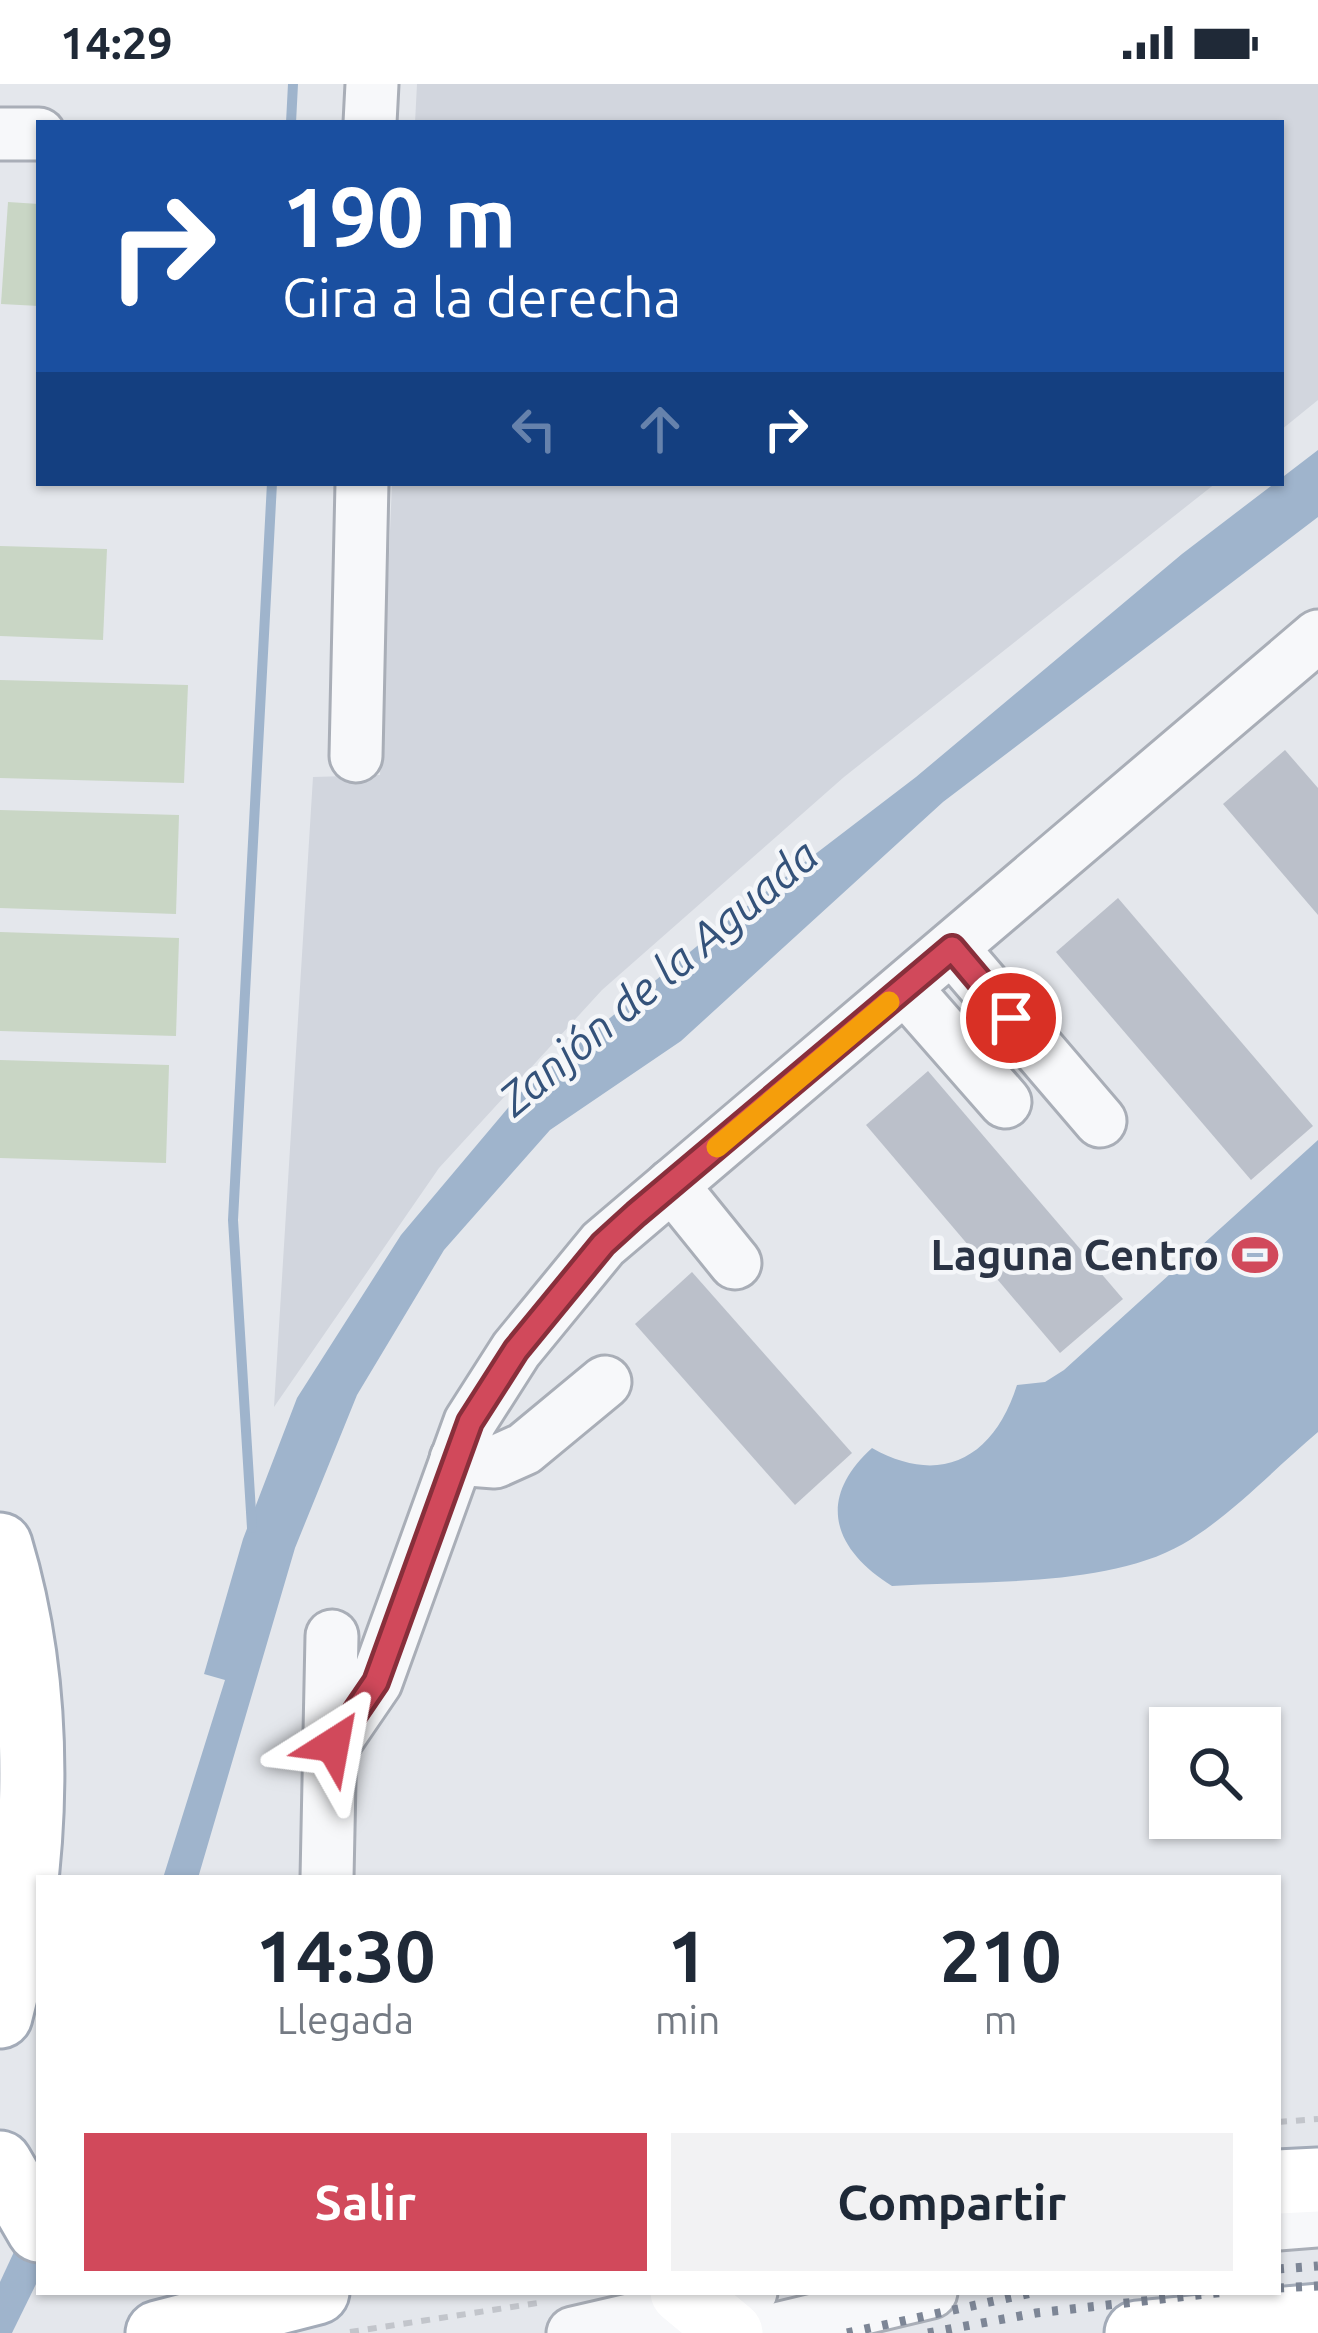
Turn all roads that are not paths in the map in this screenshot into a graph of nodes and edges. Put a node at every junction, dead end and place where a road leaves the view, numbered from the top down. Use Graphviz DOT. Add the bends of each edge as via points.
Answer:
graph roads {
  1 [pos="372,84"];
  2 [pos="370,120"];
  3 [pos="0,134"];
  4 [pos="36,134"];
  5 [pos="362,486"];
  6 [pos="1318,636"];
  7 [pos="356,756"];
  8 [pos="952,948"];
  9 [pos="905,988"];
  10 [pos="1004,1102"];
  11 [pos="1100,1121"];
  12 [pos="672,1185"];
  13 [pos="735,1263"];
  14 [pos="604,1382"];
  15 [pos="456,1459"];
  16 [pos="0,1545"];
  17 [pos="332,1636"];
  18 [pos="333,1745"];
  19 [pos="327,1875"];
  20 [pos="0,2016"];
  21 [pos="0,2163"];
  22 [pos="1318,2180"];
  23 [pos="1281,2182"];
  24 [pos="1318,2221"];
  25 [pos="1281,2224"];
  26 [pos="36,2225"];
  27 [pos="1318,2251"];
  28 [pos="1281,2253"];
  29 [pos="164,2295"];
  30 [pos="303,2295"];
  31 [pos="918,2295"];
  32 [pos="715,2306"];
  33 [pos="235,2310"];
  34 [pos="1318,2316"];
  35 [pos="560,2317"];
  36 [pos="1166,2331"];
  37 [pos="158,2333"];
  38 [pos="760,2333"];
  1 -- 2 [label="street"];
  3 -- 4 [label="street"];
  5 -- 7 [label="street"];
  6 -- 8 [label="street"];
  8 -- 9 [label="street"];
  8 -- 11 [label="street"];
  9 -- 10 [label="street"];
  9 -- 12 [label="street"];
  12 -- 13 [label="street"];
  12 -- 15 [label="street" via="603,1244 516,1350"];
  14 -- 15 [label="street" via="524,1449 495,1462"];
  15 -- 18 [label="street" via="376,1682"];
  16 -- 20 [label="main road" via="25,1677 30,1793 23,1908"];
  17 -- 18 [label="street"];
  18 -- 19 [label="street"];
  21 -- 26 [label="main road"];
  22 -- 23 [label="main road"];
  24 -- 25 [label="street"];
  27 -- 28 [label="street"];
  29 -- 33 [label="main road"];
  30 -- 33 [label="main road"];
  31 -- 38 [label="street"];
  32 -- 35 [label="street"];
  33 -- 37 [label="main road"];
  34 -- 36 [label="main road"];
}
